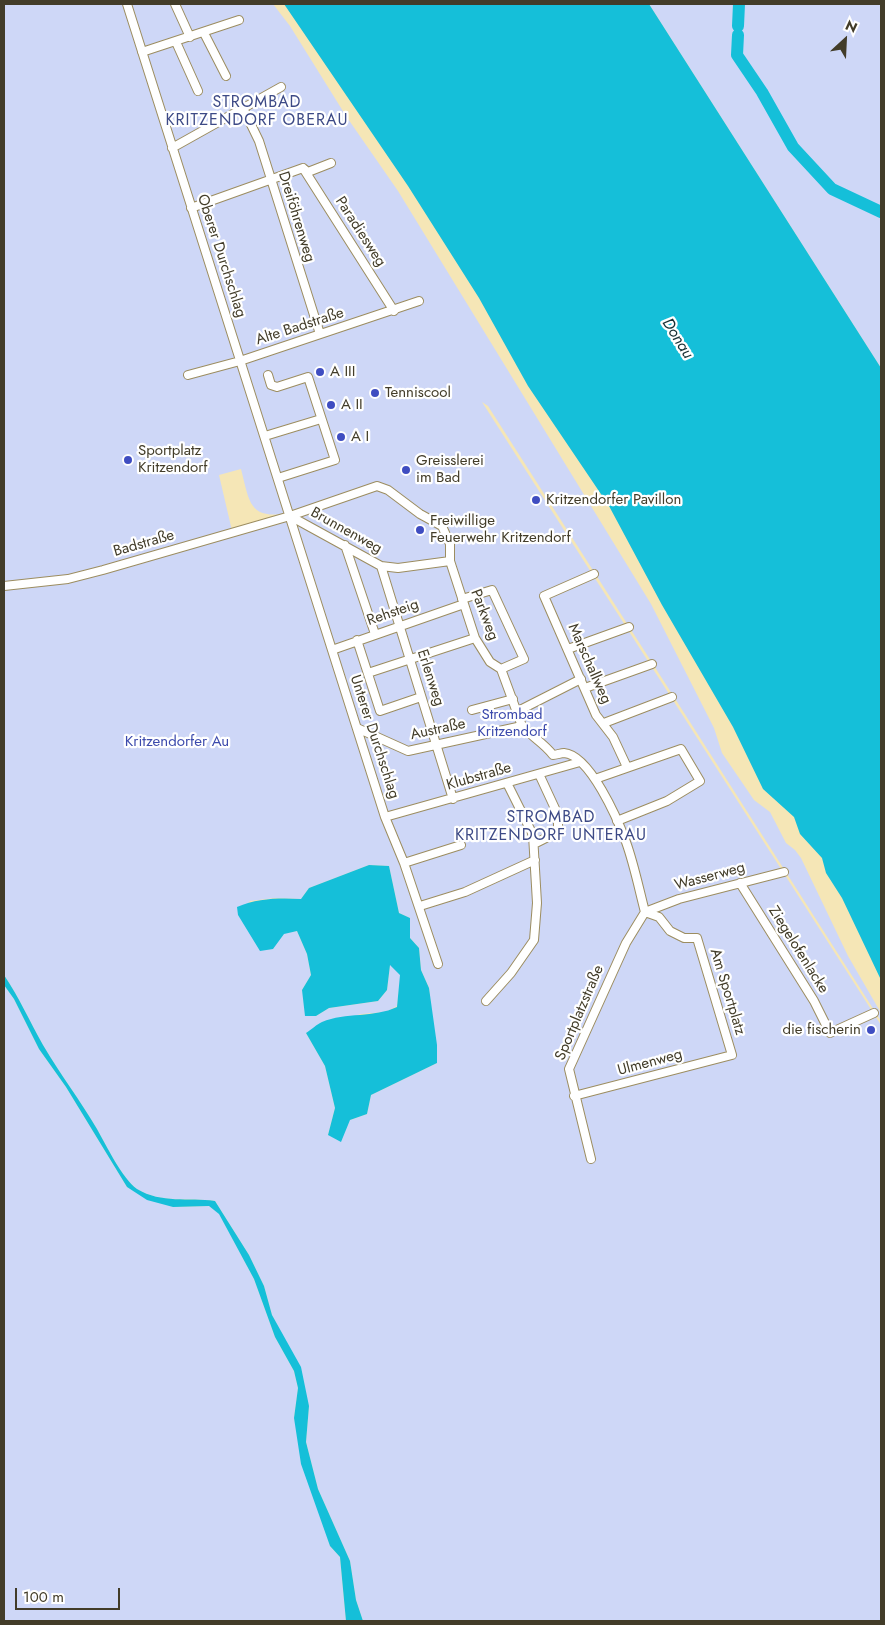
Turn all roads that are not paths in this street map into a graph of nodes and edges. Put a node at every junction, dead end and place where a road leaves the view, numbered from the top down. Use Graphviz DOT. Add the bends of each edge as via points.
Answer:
graph roads {
  1 [pos="127,4"];
  2 [pos="175,4"];
  3 [pos="239,20"];
  4 [pos="204,33"];
  5 [pos="190,37"];
  6 [pos="176,42"];
  7 [pos="142,52"];
  8 [pos="226,76"];
  9 [pos="281,87"];
  10 [pos="198,91"];
  11 [pos="243,108"];
  12 [pos="172,148"];
  13 [pos="331,163"];
  14 [pos="302,168"];
  15 [pos="271,180"];
  16 [pos="191,208"];
  17 [pos="419,301"];
  18 [pos="394,311"];
  19 [pos="320,334"];
  20 [pos="240,361"];
  21 [pos="188,375"];
  22 [pos="268,376"];
  23 [pos="321,419"];
  24 [pos="265,436"];
  25 [pos="278,478"];
  26 [pos="290,516"];
  27 [pos="345,546"];
  28 [pos="450,561"];
  29 [pos="381,566"];
  30 [pos="594,574"];
  31 [pos="4,586"];
  32 [pos="463,601"];
  33 [pos="398,626"];
  34 [pos="629,626"];
  35 [pos="374,634"];
  36 [pos="475,638"];
  37 [pos="357,640"];
  38 [pos="568,649"];
  39 [pos="332,650"];
  40 [pos="410,661"];
  41 [pos="652,664"];
  42 [pos="501,669"];
  43 [pos="368,673"];
  44 [pos="581,679"];
  45 [pos="586,688"];
  46 [pos="421,697"];
  47 [pos="672,697"];
  48 [pos="513,700"];
  49 [pos="472,710"];
  50 [pos="518,711"];
  51 [pos="604,723"];
  52 [pos="522,726"];
  53 [pos="357,728"];
  54 [pos="436,745"];
  55 [pos="580,762"];
  56 [pos="628,767"];
  57 [pos="539,774"];
  58 [pos="595,779"];
  59 [pos="508,783"];
  60 [pos="453,798"];
  61 [pos="385,817"];
  62 [pos="617,821"];
  63 [pos="534,844"];
  64 [pos="461,845"];
  65 [pos="535,860"];
  66 [pos="404,863"];
  67 [pos="784,872"];
  68 [pos="740,883"];
  69 [pos="420,906"];
  70 [pos="645,912"];
  71 [pos="438,964"];
  72 [pos="486,1001"];
  73 [pos="874,1013"];
  74 [pos="732,1055"];
  75 [pos="574,1096"];
  76 [pos="591,1159"];
  1 -- 7 [label="street, Oberer Durchschlag"];
  2 -- 5 [label="street"];
  3 -- 4 [label="street"];
  4 -- 5 [label="street"];
  4 -- 8 [label="street"];
  5 -- 6 [label="street"];
  6 -- 7 [label="street"];
  6 -- 10 [label="street"];
  7 -- 12 [label="street, Oberer Durchschlag"];
  9 -- 11 [label="street"];
  11 -- 12 [label="street"];
  11 -- 15 [label="street, Dreiföhrenweg"];
  12 -- 16 [label="street, Oberer Durchschlag"];
  13 -- 14 [label="street" via="308,172"];
  14 -- 15 [label="street"];
  14 -- 18 [label="street, Paradiesweg"];
  15 -- 16 [label="street"];
  15 -- 19 [label="street, Dreiföhrenweg"];
  16 -- 20 [label="street, Oberer Durchschlag"];
  17 -- 18 [label="street, Alte Badstraße"];
  18 -- 19 [label="street, Alte Badstraße"];
  19 -- 20 [label="street, Alte Badstraße"];
  20 -- 21 [label="street, Alte Badstraße"];
  20 -- 24 [label="street, Oberer Durchschlag"];
  22 -- 23 [label="street" via="271,385 277,387 308,377"];
  23 -- 24 [label="street"];
  23 -- 25 [label="street" via="335,460"];
  24 -- 25 [label="street, Oberer Durchschlag"];
  25 -- 26 [label="street, Oberer Durchschlag"];
  26 -- 27 [label="street, Brunnenweg"];
  26 -- 28 [label="street, Badstraße" via="377,486 442,526 450,544"];
  26 -- 31 [label="street, Badstraße" via="68,579"];
  26 -- 39 [label="street, Unterer Durchschlag"];
  27 -- 29 [label="street, Brunnenweg"];
  27 -- 35 [label="street"];
  28 -- 29 [label="street, Brunnenweg" via="398,568"];
  28 -- 32 [label="street, Parkweg"];
  29 -- 33 [label="street, Erlenweg"];
  30 -- 38 [label="street, Marschallweg" via="544,596"];
  32 -- 33 [label="street, Rehsteig"];
  32 -- 36 [label="street, Parkweg"];
  32 -- 42 [label="street, Rehsteig" via="492,590 524,659"];
  33 -- 35 [label="street, Rehsteig"];
  33 -- 40 [label="street, Erlenweg"];
  34 -- 38 [label="street"];
  35 -- 37 [label="street, Rehsteig"];
  36 -- 40 [label="street"];
  36 -- 42 [label="street, Parkweg" via="490,662"];
  37 -- 39 [label="street, Rehsteig"];
  37 -- 43 [label="street"];
  38 -- 44 [label="street, Marschallweg"];
  39 -- 53 [label="street, Unterer Durchschlag"];
  40 -- 43 [label="street"];
  40 -- 46 [label="street, Erlenweg"];
  41 -- 45 [label="street"];
  42 -- 48 [label="street, Parkweg"];
  43 -- 46 [label="street" via="380,711"];
  44 -- 45 [label="street, Marschallweg"];
  44 -- 50 [label="street"];
  45 -- 51 [label="street, Marschallweg" via="596,715"];
  46 -- 54 [label="street, Erlenweg"];
  47 -- 51 [label="street"];
  48 -- 49 [label="street"];
  48 -- 50 [label="street, Parkweg"];
  50 -- 52 [label="street, Parkweg"];
  51 -- 56 [label="street, Marschallweg"];
  52 -- 54 [label="street, Austraße"];
  52 -- 55 [label="street" via="553,755 564,753"];
  53 -- 54 [label="street, Austraße" via="408,751"];
  53 -- 61 [label="street, Unterer Durchschlag"];
  54 -- 60 [label="street, Erlenweg"];
  55 -- 57 [label="street, Klubstraße"];
  55 -- 58 [label="street"];
  56 -- 58 [label="street"];
  56 -- 62 [label="street" via="681,749 700,781 667,801"];
  57 -- 59 [label="street, Klubstraße"];
  57 -- 63 [label="street" via="558,815 558,832"];
  58 -- 62 [label="street"];
  59 -- 60 [label="street, Klubstraße"];
  59 -- 63 [label="street" via="533,835"];
  60 -- 61 [label="street, Klubstraße"];
  61 -- 66 [label="street, Unterer Durchschlag"];
  62 -- 70 [label="street"];
  63 -- 65 [label="street"];
  64 -- 66 [label="street"];
  65 -- 69 [label="street" via="465,892"];
  65 -- 72 [label="street" via="537,903 534,940"];
  66 -- 69 [label="street, Unterer Durchschlag"];
  67 -- 68 [label="street, Wasserweg"];
  68 -- 70 [label="street, Wasserweg"];
  68 -- 73 [label="street, Ziegelofenlacke" via="814,1001 830,1033"];
  69 -- 71 [label="street, Unterer Durchschlag"];
  70 -- 74 [label="street, Am Sportplatz" via="659,917 670,931 684,938 697,938"];
  70 -- 75 [label="street, Sportplatzstraße" via="626,943 569,1069"];
  74 -- 75 [label="street, Ulmenweg"];
  75 -- 76 [label="street, Sportplatzstraße"];
}
